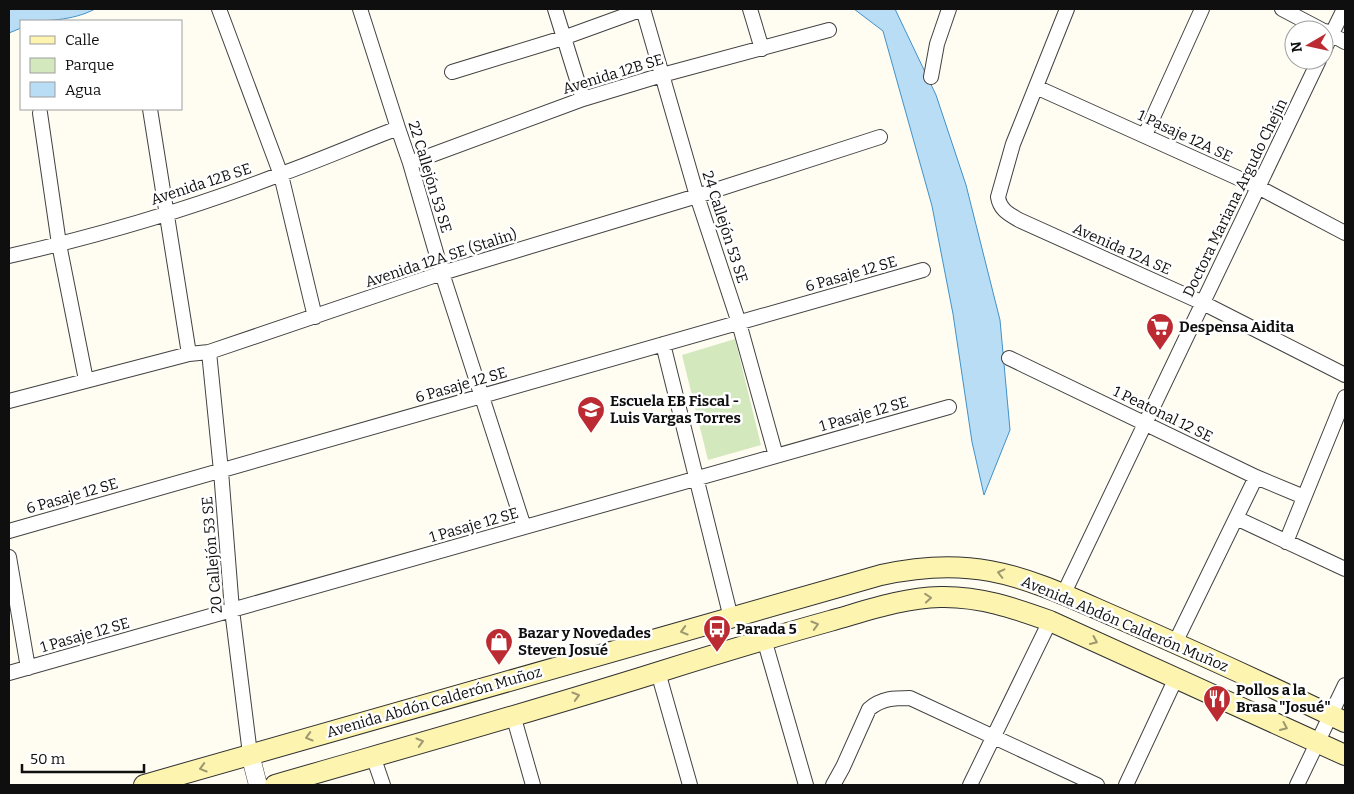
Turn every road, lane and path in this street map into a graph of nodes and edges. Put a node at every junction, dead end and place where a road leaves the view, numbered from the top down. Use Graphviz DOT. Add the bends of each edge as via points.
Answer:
graph roads {
  1 [pos="219,9"];
  2 [pos="360,9"];
  3 [pos="555,9"];
  4 [pos="643,9"];
  5 [pos="750,9"];
  6 [pos="949,9"];
  7 [pos="1067,9"];
  8 [pos="1202,9"];
  9 [pos="1282,9"];
  10 [pos="1344,9"];
  11 [pos="1303,20"];
  12 [pos="1334,22"];
  13 [pos="829,30"];
  14 [pos="563,38"];
  15 [pos="762,49"];
  16 [pos="1314,70"];
  17 [pos="452,72"];
  18 [pos="662,75"];
  19 [pos="931,77"];
  20 [pos="1036,87"];
  21 [pos="583,99"];
  22 [pos="150,110"];
  23 [pos="40,114"];
  24 [pos="398,128"];
  25 [pos="1145,136"];
  26 [pos="880,137"];
  27 [pos="410,163"];
  28 [pos="281,175"];
  29 [pos="1258,187"];
  30 [pos="697,196"];
  31 [pos="168,214"];
  32 [pos="1345,234"];
  33 [pos="59,244"];
  34 [pos="9,256"];
  35 [pos="923,270"];
  36 [pos="442,273"];
  37 [pos="1202,304"];
  38 [pos="315,317"];
  39 [pos="739,323"];
  40 [pos="663,344"];
  41 [pos="209,352"];
  42 [pos="189,354"];
  43 [pos="1009,358"];
  44 [pos="1345,375"];
  45 [pos="86,380"];
  46 [pos="482,396"];
  47 [pos="1345,398"];
  48 [pos="9,401"];
  49 [pos="949,407"];
  50 [pos="1145,424"];
  51 [pos="776,456"];
  52 [pos="221,470"];
  53 [pos="1256,477"];
  54 [pos="696,479"];
  55 [pos="1304,497"];
  56 [pos="1236,518"];
  57 [pos="524,527"];
  58 [pos="9,532"];
  59 [pos="1286,542"];
  60 [pos="9,556"];
  61 [pos="1345,569"];
  62 [pos="1063,594"];
  63 [pos="232,610"];
  64 [pos="731,618"];
  65 [pos="1050,621"];
  66 [pos="764,640"];
  67 [pos="1175,643"];
  68 [pos="28,668"];
  69 [pos="658,672"];
  70 [pos="9,674"];
  71 [pos="1176,678"];
  72 [pos="1345,686"];
  73 [pos="513,715"];
  74 [pos="1338,718"];
  75 [pos="993,737"];
  76 [pos="1318,743"];
  77 [pos="250,754"];
  78 [pos="1345,755"];
  79 [pos="373,756"];
  80 [pos="803,784"];
  81 [pos="144,785"];
  82 [pos="258,785"];
  83 [pos="275,785"];
  84 [pos="383,785"];
  85 [pos="533,785"];
  86 [pos="690,785"];
  87 [pos="833,785"];
  88 [pos="970,785"];
  89 [pos="1097,785"];
  90 [pos="1126,785"];
  91 [pos="1297,785"];
  1 -- 28 [label="street"];
  2 -- 24 [label="street, 22 Callejón 53 SE"];
  3 -- 14 [label="street"];
  4 -- 14 [label="street"];
  4 -- 18 [label="street, 24 Callejón 53 SE"];
  5 -- 15 [label="street"];
  6 -- 19 [label="street" via="937,44"];
  7 -- 20 [label="street, Avenida 12A SE"];
  8 -- 25 [label="street"];
  9 -- 11 [label="street"];
  10 -- 12 [label="street"];
  13 -- 15 [label="street, Avenida 12B SE"];
  14 -- 17 [label="street"];
  14 -- 21 [label="street"];
  15 -- 18 [label="street, Avenida 12B SE"];
  16 -- 29 [label="street, Doctora Mariana Argudo Chejín"];
  18 -- 21 [label="street, Avenida 12B SE"];
  18 -- 30 [label="street, 24 Callejón 53 SE"];
  20 -- 25 [label="street, 1 Pasaje 12A SE"];
  20 -- 37 [label="street, Avenida 12A SE" via="1013,144 998,197 1002,209 1019,220"];
  21 -- 27 [label="street, Avenida 12B SE"];
  22 -- 31 [label="street"];
  23 -- 33 [label="street"];
  24 -- 27 [label="street, 22 Callejón 53 SE"];
  24 -- 28 [label="street, Avenida 12B SE"];
  25 -- 29 [label="street, 1 Pasaje 12A SE"];
  26 -- 30 [label="street, Avenida 12A SE (Stalin)"];
  27 -- 36 [label="street, 22 Callejón 53 SE"];
  28 -- 31 [label="street, Avenida 12B SE"];
  28 -- 38 [label="street"];
  29 -- 32 [label="street, 1 Pasaje 12A SE"];
  29 -- 37 [label="street, Doctora Mariana Argudo Chejín"];
  30 -- 36 [label="street, Avenida 12A SE (Stalin)"];
  30 -- 39 [label="street, 24 Callejón 53 SE"];
  31 -- 33 [label="street, Avenida 12B SE"];
  31 -- 42 [label="street"];
  33 -- 34 [label="street, Avenida 12B SE"];
  33 -- 45 [label="street"];
  35 -- 39 [label="street, 6 Pasaje 12 SE"];
  36 -- 38 [label="street, Avenida 12A SE (Stalin)"];
  36 -- 46 [label="street, 22 Callejón 53 SE"];
  37 -- 44 [label="street, Avenida 12A SE"];
  37 -- 50 [label="street, Doctora Mariana Argudo Chejín"];
  38 -- 41 [label="street, Avenida 12A SE (Stalin)"];
  39 -- 40 [label="street, 6 Pasaje 12 SE"];
  39 -- 51 [label="street, 24 Callejón 53 SE"];
  40 -- 46 [label="street, 6 Pasaje 12 SE"];
  40 -- 54 [label="street"];
  41 -- 42 [label="street, Avenida 12A SE (Stalin)"];
  41 -- 52 [label="street, 20 Callejón 53 SE"];
  42 -- 45 [label="street, Avenida 12A SE (Stalin)"];
  43 -- 50 [label="street, 1 Peatonal 12 SE"];
  45 -- 48 [label="street, Avenida 12A SE (Stalin)"];
  46 -- 52 [label="street, 6 Pasaje 12 SE"];
  46 -- 57 [label="street, 22 Callejón 53 SE"];
  47 -- 55 [label="street"];
  49 -- 51 [label="street, 1 Pasaje 12 SE"];
  50 -- 53 [label="street, 1 Peatonal 12 SE"];
  50 -- 62 [label="street, Doctora Mariana Argudo Chejín"];
  51 -- 54 [label="street, 1 Pasaje 12 SE"];
  52 -- 58 [label="street, 6 Pasaje 12 SE"];
  52 -- 63 [label="street, 20 Callejón 53 SE"];
  53 -- 55 [label="street, 1 Peatonal 12 SE"];
  53 -- 56 [label="street"];
  54 -- 57 [label="street, 1 Pasaje 12 SE"];
  54 -- 64 [label="street"];
  55 -- 59 [label="street"];
  56 -- 59 [label="street"];
  56 -- 67 [label="street"];
  57 -- 63 [label="street, 1 Pasaje 12 SE"];
  59 -- 61 [label="street"];
  60 -- 68 [label="street"];
  62 -- 64 [label="main road, Avenida Abdón Calderón Muñoz, one-way" via="990,571 924,568 881,575"];
  62 -- 67 [label="main road, Avenida Abdón Calderón Muñoz"];
  63 -- 68 [label="street, 1 Pasaje 12 SE"];
  63 -- 77 [label="street, 20 Callejón 53 SE"];
  64 -- 77 [label="main road, Avenida Abdón Calderón Muñoz, one-way"];
  66 -- 65 [label="main road, Avenida Abdón Calderón Muñoz, one-way" via="880,607 939,597 974,598"];
  65 -- 71 [label="main road, Avenida Abdón Calderón Muñoz, one-way"];
  65 -- 75 [label="street"];
  66 -- 69 [label="main road, Avenida Abdón Calderón Muñoz"];
  66 -- 80 [label="street"];
  67 -- 74 [label="main road, Avenida Abdón Calderón Muñoz"];
  68 -- 70 [label="street, 1 Pasaje 12 SE"];
  73 -- 69 [label="main road, Avenida Abdón Calderón Muñoz, one-way"];
  69 -- 86 [label="street"];
  71 -- 76 [label="main road, Avenida Abdón Calderón Muñoz, one-way"];
  71 -- 90 [label="street"];
  72 -- 74 [label="street"];
  79 -- 73 [label="main road, Avenida Abdón Calderón Muñoz, one-way"];
  73 -- 85 [label="street"];
  74 -- 76 [label="street"];
  75 -- 87 [label="street" via="910,698 884,700 869,709"];
  75 -- 88 [label="street"];
  75 -- 89 [label="street"];
  76 -- 78 [label="main road, Avenida Abdón Calderón Muñoz"];
  76 -- 91 [label="street"];
  77 -- 81 [label="main road, Avenida Abdón Calderón Muñoz, one-way"];
  77 -- 82 [label="street"];
  79 -- 83 [label="main road, Avenida Abdón Calderón Muñoz"];
  79 -- 84 [label="street"];
}
